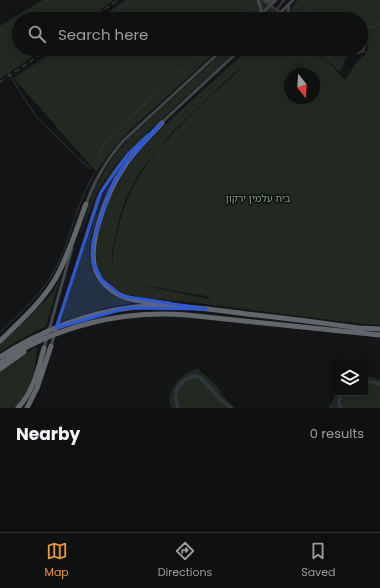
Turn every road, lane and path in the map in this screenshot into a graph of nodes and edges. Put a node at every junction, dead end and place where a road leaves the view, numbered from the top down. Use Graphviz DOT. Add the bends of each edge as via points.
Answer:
graph roads {
  1 [pos="258,0"];
  2 [pos="264,0"];
  3 [pos="276,0"];
  4 [pos="284,0"];
  5 [pos="293,0"];
  6 [pos="289,4"];
  7 [pos="271,6"];
  8 [pos="260,12"];
  9 [pos="264,12"];
  10 [pos="277,12"];
  11 [pos="278,12"];
  12 [pos="279,12"];
  13 [pos="288,12"];
  14 [pos="215,56"];
  15 [pos="234,56"];
  16 [pos="162,123"];
  17 [pos="86,204"];
  18 [pos="206,309"];
  19 [pos="380,329"];
  20 [pos="57,333"];
  21 [pos="380,335"];
  22 [pos="0,341"];
  23 [pos="51,346"];
  24 [pos="44,348"];
  25 [pos="0,357"];
  26 [pos="0,363"];
  27 [pos="0,369"];
  28 [pos="18,408"];
  29 [pos="27,408"];
  1 -- 8 [label="main road"];
  2 -- 3 [label="main road"];
  2 -- 7 [label="street"];
  3 -- 7 [label="main road"];
  4 -- 11 [label="street"];
  5 -- 6 [label="main road"];
  6 -- 12 [label="main road"];
  6 -- 13 [label="main road"];
  7 -- 9 [label="main road"];
  7 -- 10 [label="street"];
  14 -- 17 [label="main road" via="124,140 100,174"];
  15 -- 16 [label="main road"];
  16 -- 18 [label="highway" via="126,163 111,188 94,242 94,262 102,280 122,296"];
  16 -- 23 [label="main road" via="128,154 111,174 95,204"];
  17 -- 22 [label="highway" via="54,282 34,308"];
  17 -- 24 [label="main road"];
  18 -- 19 [label="highway"];
  18 -- 25 [label="highway" via="152,306 109,312 45,332"];
  20 -- 21 [label="highway" via="115,317 163,314"];
  20 -- 26 [label="highway"];
  20 -- 27 [label="highway"];
  23 -- 29 [label="highway" via="37,388"];
  24 -- 28 [label="highway" via="33,385"];
}
